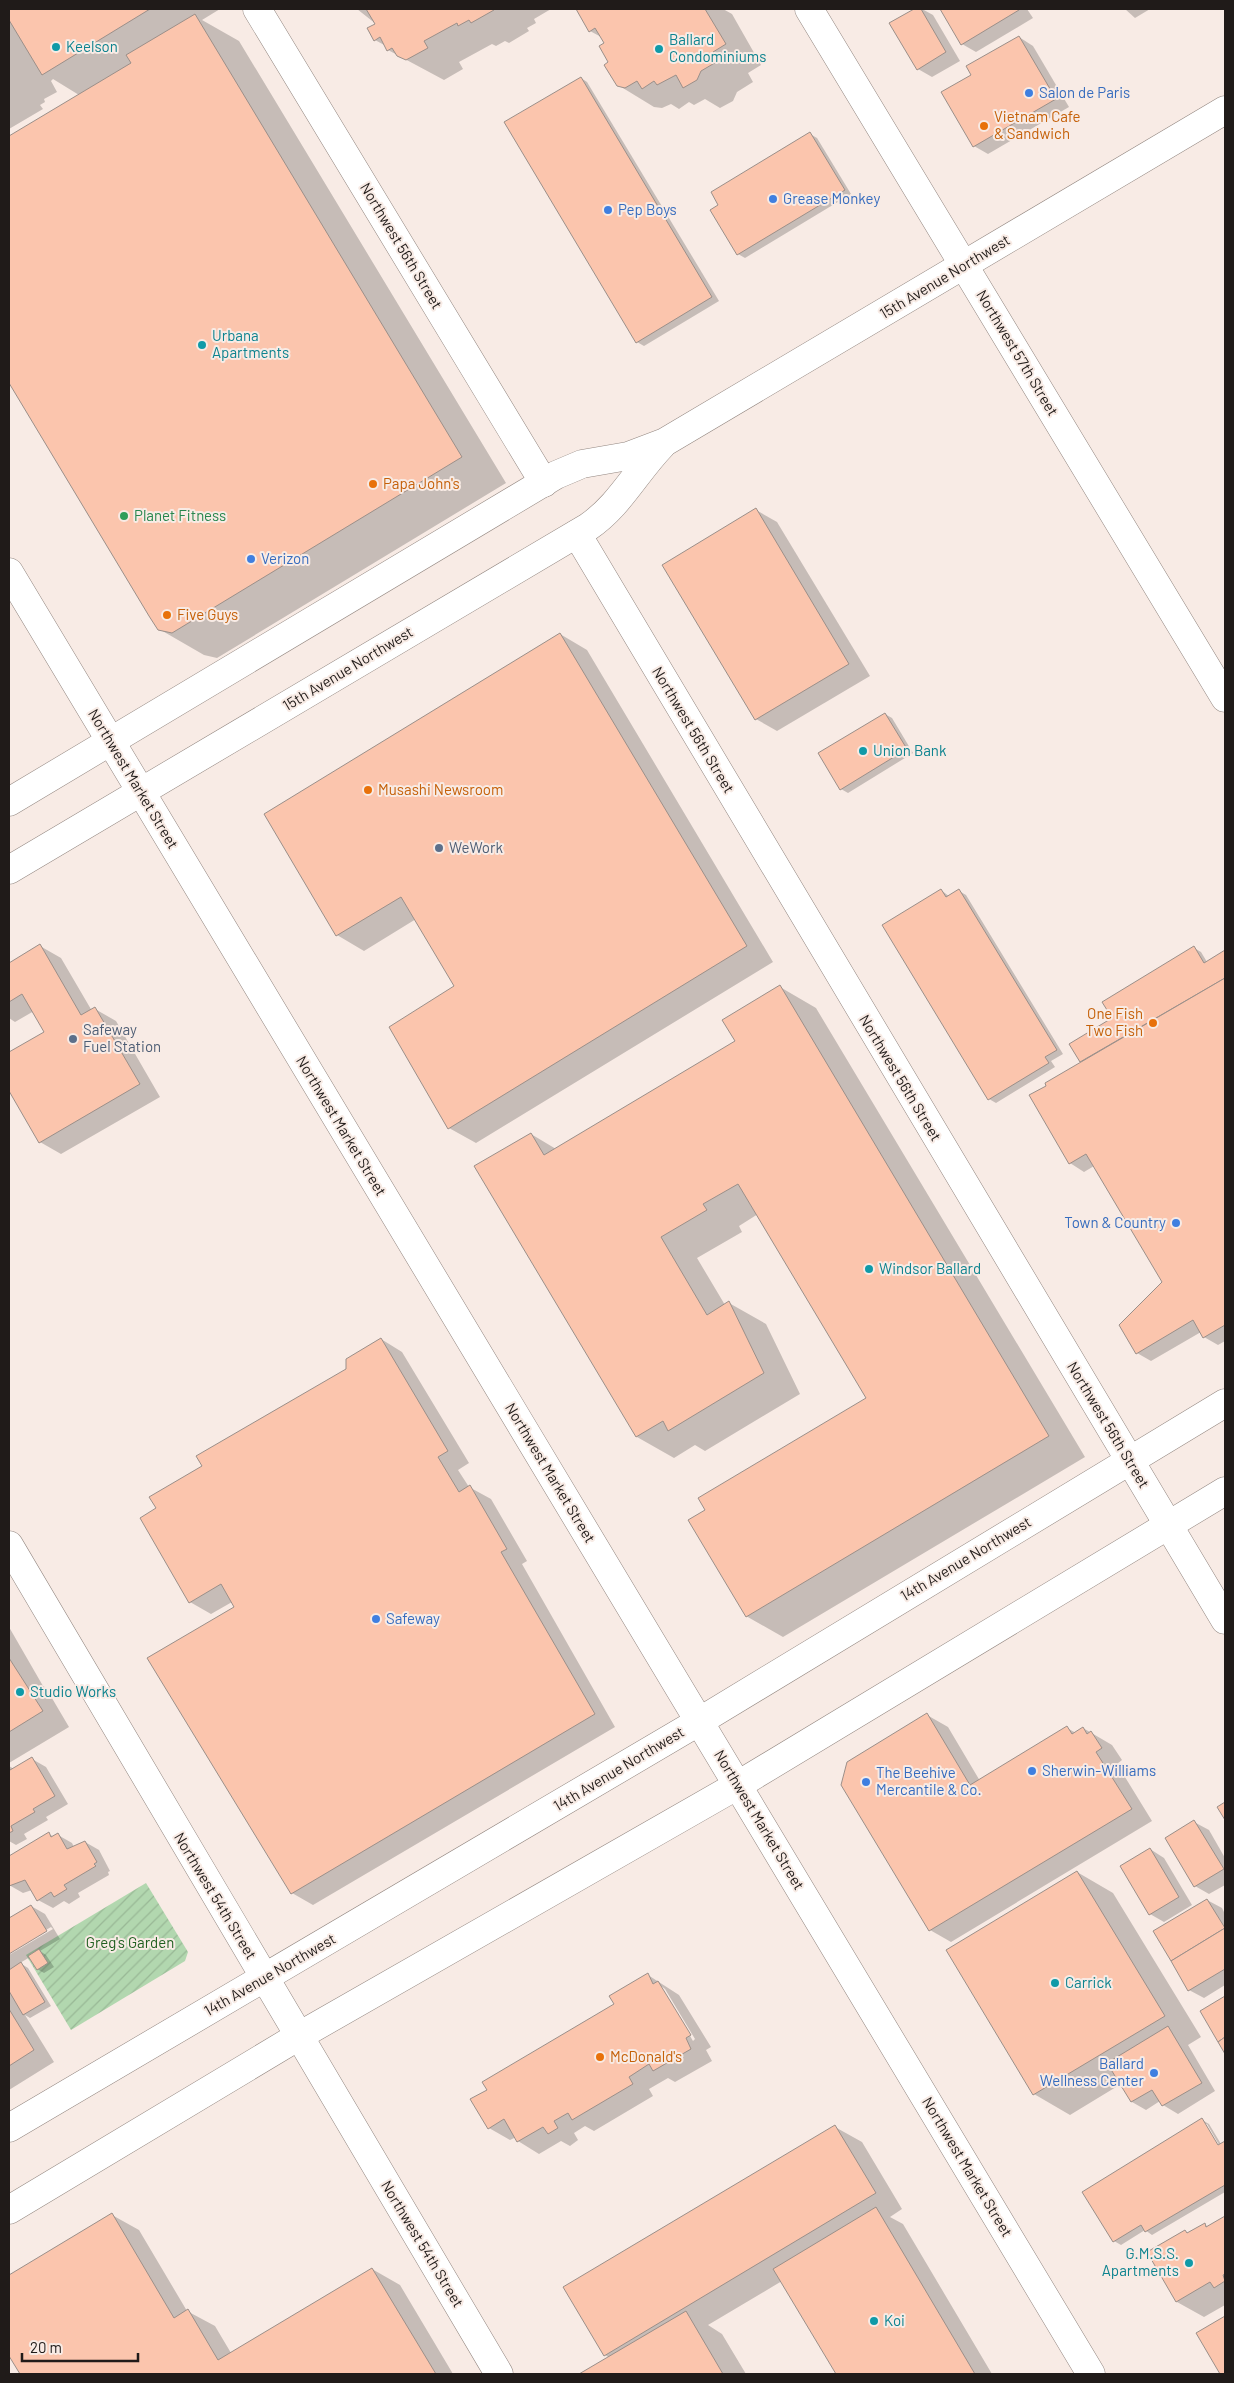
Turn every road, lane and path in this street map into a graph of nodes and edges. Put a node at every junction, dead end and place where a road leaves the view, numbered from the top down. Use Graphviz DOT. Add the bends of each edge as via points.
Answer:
graph roads {
  1 [pos="257,9"];
  2 [pos="809,9"];
  3 [pos="1225,110"];
  4 [pos="963,266"];
  5 [pos="665,442"];
  6 [pos="544,483"];
  7 [pos="577,534"];
  8 [pos="9,572"];
  9 [pos="1225,698"];
  10 [pos="111,741"];
  11 [pos="141,792"];
  12 [pos="9,802"];
  13 [pos="9,870"];
  14 [pos="1225,1403"];
  15 [pos="1129,1461"];
  16 [pos="1225,1491"];
  17 [pos="1169,1525"];
  18 [pos="9,1545"];
  19 [pos="1225,1620"];
  20 [pos="700,1721"];
  21 [pos="738,1785"];
  22 [pos="264,1978"];
  23 [pos="299,2036"];
  24 [pos="9,2128"];
  25 [pos="9,2210"];
  26 [pos="500,2374"];
  27 [pos="1091,2374"];
  1 -- 6 [label="street, Northwest 56th Street"];
  2 -- 4 [label="street, Northwest 57th Street"];
  3 -- 4 [label="street, 15th Avenue Northwest"];
  4 -- 5 [label="street, 15th Avenue Northwest"];
  4 -- 9 [label="street, Northwest 57th Street"];
  5 -- 6 [label="street, 15th Avenue Northwest" via="628,456 582,464"];
  5 -- 7 [label="street, 15th Avenue Northwest" via="648,459 610,510"];
  6 -- 10 [label="street, 15th Avenue Northwest"];
  7 -- 11 [label="street, 15th Avenue Northwest"];
  7 -- 15 [label="street, Northwest 56th Street"];
  8 -- 10 [label="street, Northwest Market Street"];
  10 -- 11 [label="street, Northwest Market Street"];
  10 -- 12 [label="street, 15th Avenue Northwest"];
  11 -- 13 [label="street, 15th Avenue Northwest"];
  11 -- 20 [label="street, Northwest Market Street"];
  14 -- 15 [label="street, 14th Avenue Northwest"];
  15 -- 17 [label="street, Northwest 56th Street"];
  15 -- 20 [label="street, 14th Avenue Northwest"];
  16 -- 17 [label="street"];
  17 -- 19 [label="street, Northwest 56th Street"];
  17 -- 21 [label="street"];
  18 -- 22 [label="street, Northwest 54th Street"];
  20 -- 21 [label="street, Northwest Market Street"];
  20 -- 22 [label="street, 14th Avenue Northwest"];
  21 -- 23 [label="street"];
  21 -- 27 [label="street, Northwest Market Street"];
  22 -- 23 [label="street, Northwest 54th Street"];
  22 -- 24 [label="street, 14th Avenue Northwest"];
  23 -- 25 [label="street"];
  23 -- 26 [label="street, Northwest 54th Street"];
}
